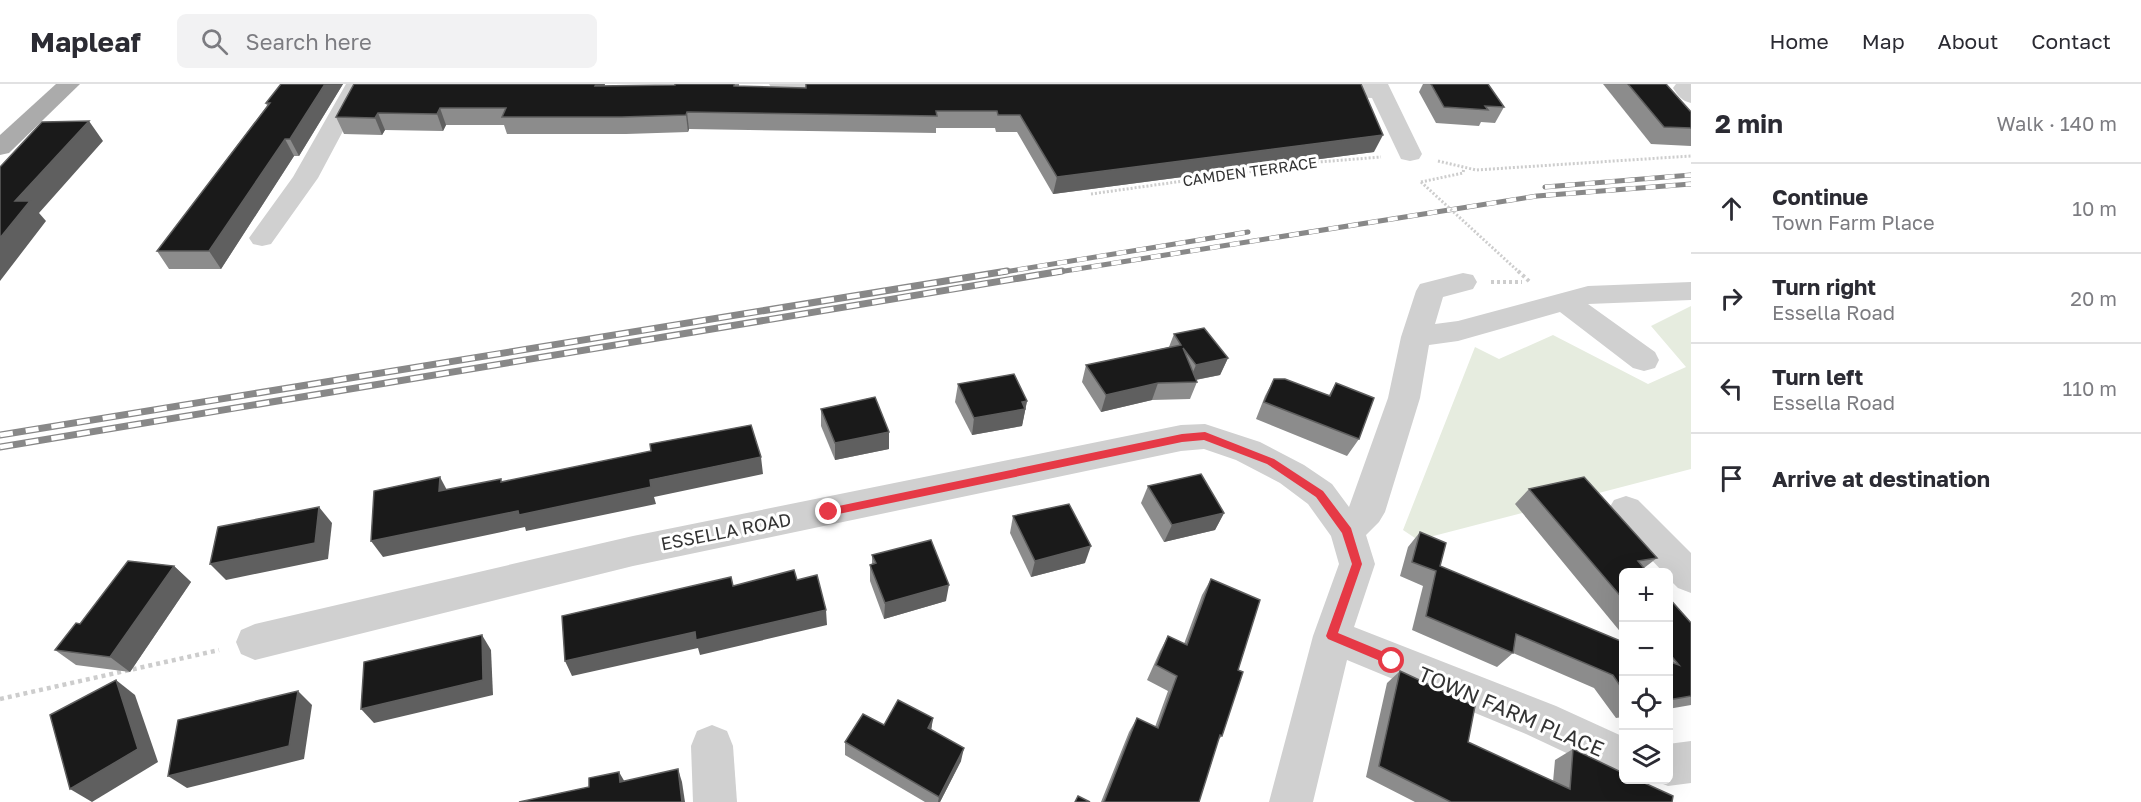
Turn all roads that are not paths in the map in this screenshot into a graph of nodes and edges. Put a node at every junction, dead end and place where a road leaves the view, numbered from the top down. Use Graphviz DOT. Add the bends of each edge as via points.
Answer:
graph roads {
  1 [pos="69,84"];
  2 [pos="357,84"];
  3 [pos="780,84"];
  4 [pos="872,87"];
  5 [pos="1379,87"];
  6 [pos="1298,90"];
  7 [pos="0,148"];
  8 [pos="1410,154"];
  9 [pos="262,238"];
  10 [pos="1463,282"];
  11 [pos="1691,291"];
  12 [pos="1564,301"];
  13 [pos="1416,338"];
  14 [pos="1644,360"];
  15 [pos="1626,510"];
  16 [pos="1347,531"];
  17 [pos="1691,577"];
  18 [pos="1332,636"];
  19 [pos="255,642"];
  20 [pos="712,746"];
  21 [pos="1619,757"];
  22 [pos="1691,762"];
  23 [pos="1673,764"];
  24 [pos="715,802"];
  25 [pos="1291,802"];
  1 -- 7 [label="main road"];
  2 -- 9 [label="street" via="305,178"];
  3 -- 4 [label="street"];
  5 -- 6 [label="street"];
  5 -- 8 [label="street"];
  10 -- 13 [label="street" via="1430,291"];
  11 -- 12 [label="street" via="1588,295"];
  12 -- 13 [label="street" via="1458,331"];
  12 -- 14 [label="street"];
  13 -- 16 [label="street" via="1404,398 1367,512"];
  15 -- 17 [label="street"];
  16 -- 18 [label="street, ESSELLA ROAD" via="1357,564"];
  16 -- 19 [label="street, ESSELLA ROAD" via="1320,494 1271,462 1205,436 1182,438 633,551"];
  18 -- 21 [label="street, TOWN FARM PLACE" via="1541,720"];
  18 -- 25 [label="street, ESSELLA ROAD"];
  20 -- 24 [label="street"];
  22 -- 23 [label="street"];
}
